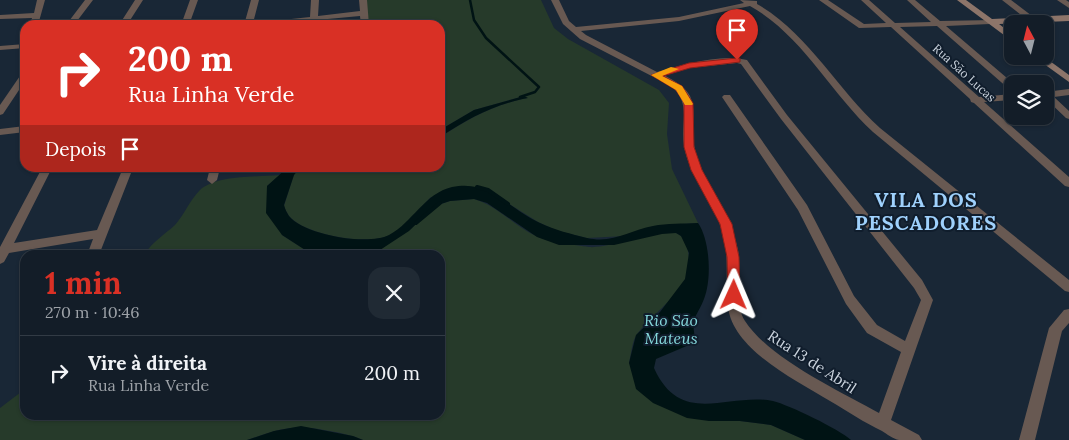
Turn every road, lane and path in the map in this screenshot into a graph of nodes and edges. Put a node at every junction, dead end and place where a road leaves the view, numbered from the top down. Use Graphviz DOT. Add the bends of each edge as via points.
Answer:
graph roads {
  1 [pos="41,0"];
  2 [pos="89,0"];
  3 [pos="139,0"];
  4 [pos="194,0"];
  5 [pos="255,0"];
  6 [pos="315,0"];
  7 [pos="363,0"];
  8 [pos="555,0"];
  9 [pos="823,0"];
  10 [pos="865,0"];
  11 [pos="912,0"];
  12 [pos="961,0"];
  13 [pos="1006,0"];
  14 [pos="1061,0"];
  15 [pos="751,1"];
  16 [pos="1069,6"];
  17 [pos="364,13"];
  18 [pos="37,15"];
  19 [pos="1026,15"];
  20 [pos="0,17"];
  21 [pos="1069,18"];
  22 [pos="1054,19"];
  23 [pos="36,20"];
  24 [pos="74,20"];
  25 [pos="127,20"];
  26 [pos="187,20"];
  27 [pos="251,20"];
  28 [pos="314,20"];
  29 [pos="325,20"];
  30 [pos="365,20"];
  31 [pos="1004,21"];
  32 [pos="990,22"];
  33 [pos="938,23"];
  34 [pos="892,25"];
  35 [pos="575,31"];
  36 [pos="1004,32"];
  37 [pos="20,46"];
  38 [pos="0,48"];
  39 [pos="1050,65"];
  40 [pos="655,75"];
  41 [pos="1004,79"];
  42 [pos="1069,79"];
  43 [pos="20,82"];
  44 [pos="1069,92"];
  45 [pos="1054,94"];
  46 [pos="727,97"];
  47 [pos="1004,98"];
  48 [pos="974,100"];
  49 [pos="1054,102"];
  50 [pos="0,112"];
  51 [pos="1069,116"];
  52 [pos="20,130"];
  53 [pos="0,132"];
  54 [pos="45,172"];
  55 [pos="126,172"];
  56 [pos="214,172"];
  57 [pos="212,180"];
  58 [pos="1069,183"];
  59 [pos="101,234"];
  60 [pos="23,250"];
  61 [pos="95,250"];
  62 [pos="20,251"];
  63 [pos="3,254"];
  64 [pos="1069,287"];
  65 [pos="1069,314"];
  66 [pos="910,350"];
  67 [pos="882,424"];
  68 [pos="914,440"];
  69 [pos="1027,440"];
  1 -- 18 [label="street"];
  2 -- 24 [label="street"];
  3 -- 25 [label="street"];
  4 -- 26 [label="street"];
  5 -- 27 [label="street"];
  6 -- 28 [label="street"];
  7 -- 17 [label="street"];
  8 -- 35 [label="street, Rua 13 de Abril" via="560,15"];
  9 -- 34 [label="street" via="858,25"];
  10 -- 34 [label="street, Rua São Lucas"];
  11 -- 33 [label="street"];
  12 -- 32 [label="street"];
  13 -- 19 [label="street"];
  14 -- 16 [label="street"];
  15 -- 35 [label="street" via="679,19"];
  15 -- 64 [label="street" via="772,16 798,42 844,97 890,143"];
  17 -- 29 [label="street"];
  17 -- 30 [label="street"];
  18 -- 20 [label="street"];
  18 -- 23 [label="street"];
  21 -- 22 [label="street"];
  31 -- 32 [label="street"];
  32 -- 33 [label="street"];
  32 -- 36 [label="street"];
  33 -- 34 [label="street"];
  33 -- 41 [label="street"];
  34 -- 48 [label="street, Rua São Lucas"];
  35 -- 40 [label="street, Rua 13 de Abril"];
  37 -- 38 [label="street"];
  39 -- 42 [label="street"];
  40 -- 66 [label="street" via="689,66 741,61 901,260 924,294 927,300"];
  40 -- 67 [label="street, Rua 13 de Abril" via="679,88 689,103 689,147 696,170 726,224 734,271 735,313 740,325 760,348"];
  43 -- 50 [label="street"];
  44 -- 45 [label="street"];
  46 -- 66 [label="street" via="803,208 850,300 872,328"];
  47 -- 48 [label="street"];
  48 -- 58 [label="street, Rua São Lucas"];
  49 -- 51 [label="street"];
  52 -- 53 [label="street"];
  54 -- 63 [label="street"];
  55 -- 59 [label="street"];
  56 -- 57 [label="street"];
  59 -- 60 [label="street"];
  59 -- 61 [label="street"];
  62 -- 63 [label="street"];
  65 -- 69 [label="street" via="1056,328"];
  66 -- 67 [label="street"];
  67 -- 68 [label="street, Rua 13 de Abril"];
}
